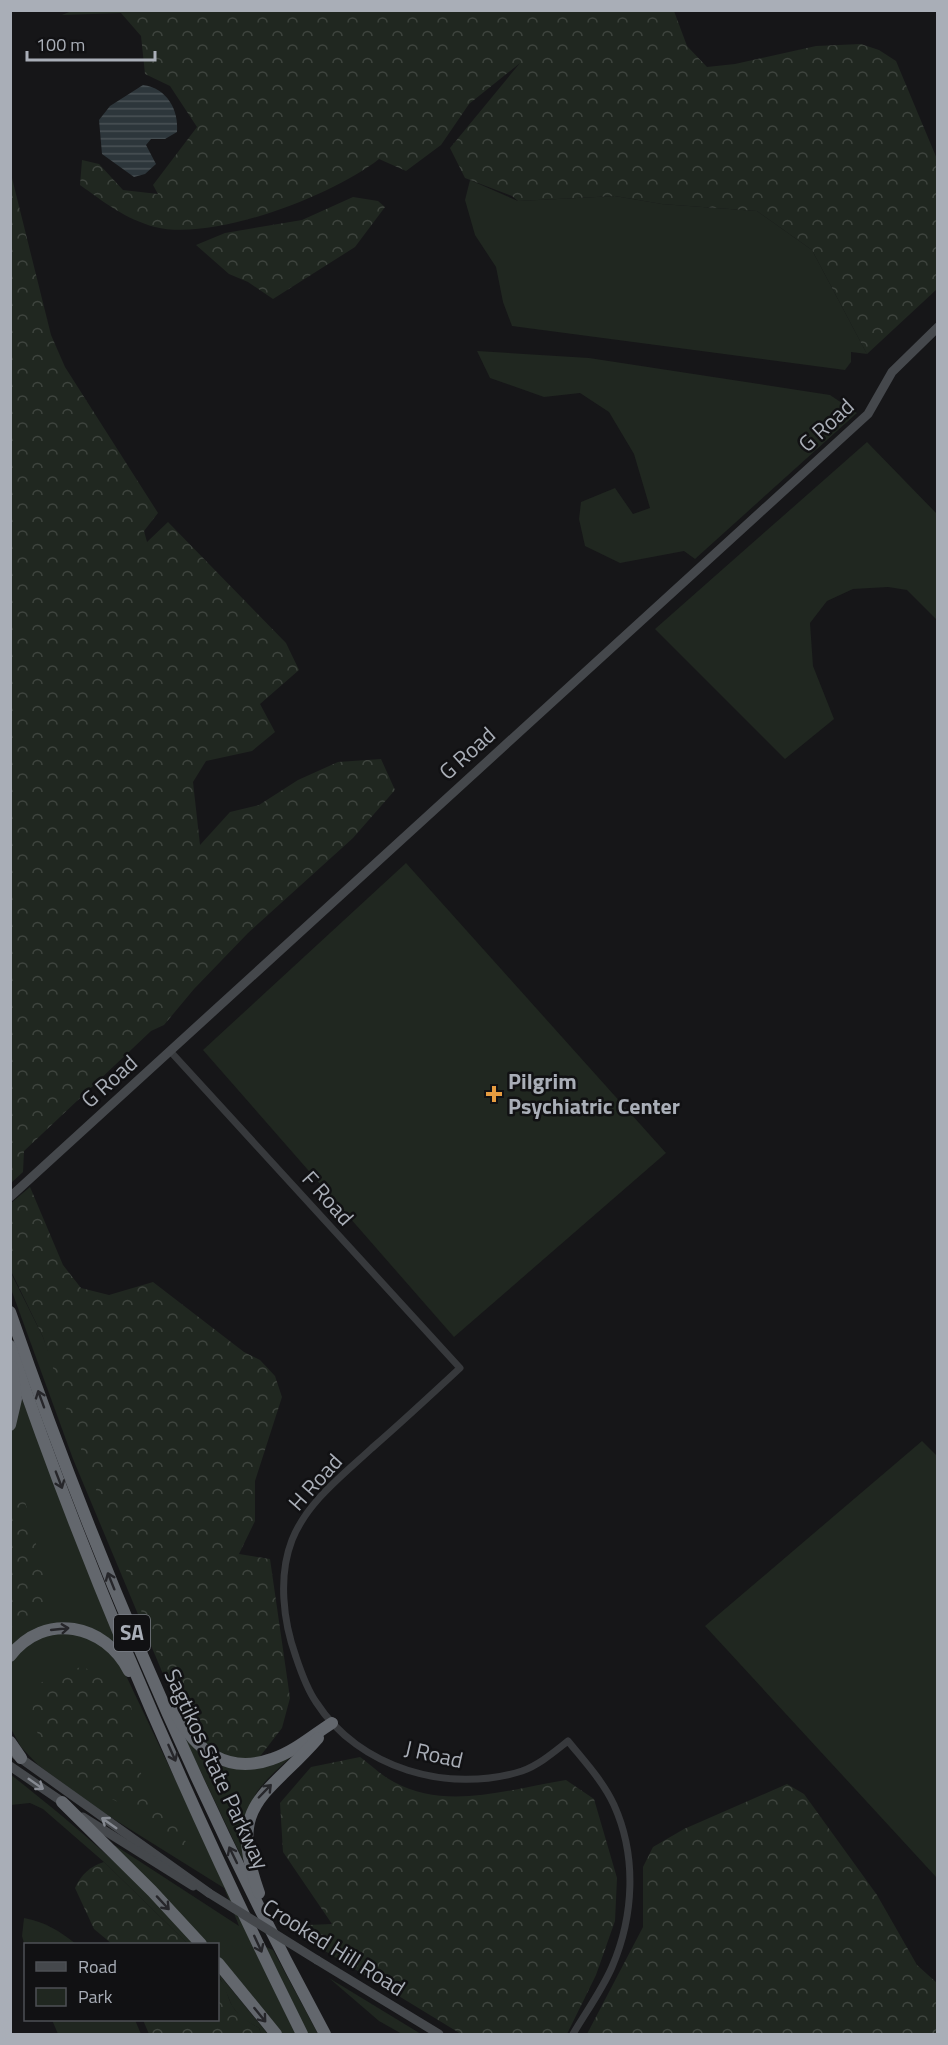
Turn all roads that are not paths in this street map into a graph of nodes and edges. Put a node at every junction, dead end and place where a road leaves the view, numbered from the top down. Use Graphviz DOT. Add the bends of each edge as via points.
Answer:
graph roads {
  1 [pos="938,327"];
  2 [pos="170,1051"];
  3 [pos="10,1197"];
  4 [pos="10,1312"];
  5 [pos="10,1346"];
  6 [pos="10,1357"];
  7 [pos="460,1368"];
  8 [pos="10,1425"];
  9 [pos="127,1620"];
  10 [pos="10,1656"];
  11 [pos="332,1722"];
  12 [pos="162,1730"];
  13 [pos="10,1742"];
  14 [pos="14,1758"];
  15 [pos="62,1802"];
  16 [pos="209,1893"];
  17 [pos="200,1943"];
  18 [pos="278,1945"];
  19 [pos="219,1964"];
  20 [pos="276,2034"];
  21 [pos="302,2034"];
  22 [pos="326,2034"];
  23 [pos="439,2034"];
  24 [pos="573,2034"];
  1 -- 2 [label="street, G Road" via="892,372 868,414"];
  2 -- 3 [label="street, G Road"];
  2 -- 7 [label="street, F Road"];
  9 -- 4 [label="highway, Sagtikos State Parkway / SA, one-way"];
  5 -- 12 [label="highway, Sagtikos State Parkway / SA, one-way" via="85,1548"];
  6 -- 8 [label="highway" via="16,1399"];
  7 -- 11 [label="street, H Road" via="332,1485 301,1522 291,1542 285,1583 286,1626 316,1703"];
  9 -- 11 [label="highway" via="181,1724 200,1748 212,1756 243,1763 273,1759"];
  18 -- 9 [label="highway, Sagtikos State Parkway / SA, one-way" via="208,1803"];
  10 -- 12 [label="highway, one-way" via="28,1640 47,1631 77,1629 94,1634 121,1657"];
  18 -- 11 [label="highway, one-way" via="250,1861 247,1844 252,1812 258,1798"];
  11 -- 24 [label="street, J Road" via="348,1738 421,1774 459,1781 524,1770 568,1741 592,1771 614,1804 625,1839 630,1870 629,1906 623,1940 611,1969"];
  12 -- 21 [label="highway, Sagtikos State Parkway / SA, one-way"];
  13 -- 14 [label="highway"];
  14 -- 15 [label="street, Crooked Hill Road, one-way"];
  16 -- 14 [label="street, Crooked Hill Road, one-way"];
  15 -- 16 [label="street, Crooked Hill Road" via="174,1875"];
  15 -- 17 [label="highway, one-way"];
  16 -- 23 [label="street, Crooked Hill Road, bridge"];
  18 -- 22 [label="highway, Sagtikos State Parkway / SA"];
  19 -- 20 [label="highway, one-way"];
}
